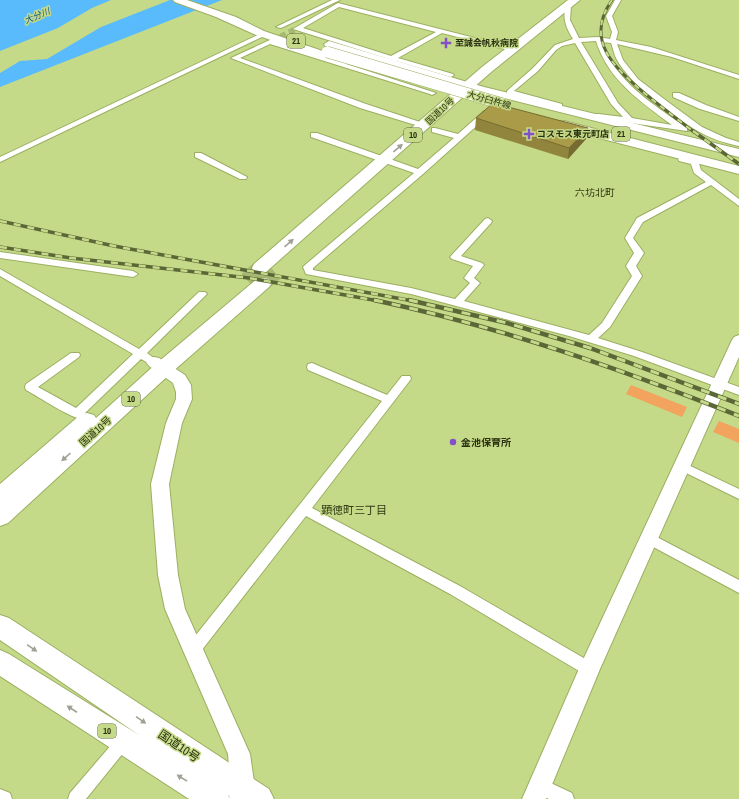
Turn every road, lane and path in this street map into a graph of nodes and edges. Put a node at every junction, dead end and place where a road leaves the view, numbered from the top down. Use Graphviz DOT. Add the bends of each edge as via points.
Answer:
graph roads {
  1 [pos="178,0"];
  2 [pos="193,0"];
  3 [pos="337,0"];
  4 [pos="618,0"];
  5 [pos="572,3"];
  6 [pos="321,7"];
  7 [pos="222,13"];
  8 [pos="256,19"];
  9 [pos="298,28"];
  10 [pos="269,31"];
  11 [pos="440,32"];
  12 [pos="598,39"];
  13 [pos="577,40"];
  14 [pos="613,40"];
  15 [pos="259,47"];
  16 [pos="512,50"];
  17 [pos="210,59"];
  18 [pos="393,61"];
  19 [pos="452,75"];
  20 [pos="384,76"];
  21 [pos="739,77"];
  22 [pos="475,87"];
  23 [pos="432,93"];
  24 [pos="676,95"];
  25 [pos="462,98"];
  26 [pos="508,107"];
  27 [pos="739,119"];
  28 [pos="630,120"];
  29 [pos="552,123"];
  30 [pos="430,127"];
  31 [pos="314,135"];
  32 [pos="460,137"];
  33 [pos="739,144"];
  34 [pos="650,149"];
  35 [pos="739,153"];
  36 [pos="198,155"];
  37 [pos="739,158"];
  38 [pos="0,160"];
  39 [pos="384,160"];
  40 [pos="739,164"];
  41 [pos="398,165"];
  42 [pos="739,170"];
  43 [pos="420,172"];
  44 [pos="243,177"];
  45 [pos="711,182"];
  46 [pos="739,203"];
  47 [pos="488,221"];
  48 [pos="0,255"];
  49 [pos="0,272"];
  50 [pos="133,274"];
  51 [pos="262,276"];
  52 [pos="202,294"];
  53 [pos="458,302"];
  54 [pos="591,339"];
  55 [pos="739,340"];
  56 [pos="75,355"];
  57 [pos="152,361"];
  58 [pos="735,362"];
  59 [pos="312,368"];
  60 [pos="406,379"];
  61 [pos="720,383"];
  62 [pos="739,391"];
  63 [pos="389,400"];
  64 [pos="82,417"];
  65 [pos="682,466"];
  66 [pos="739,494"];
  67 [pos="0,497"];
  68 [pos="304,509"];
  69 [pos="0,517"];
  70 [pos="649,538"];
  71 [pos="739,587"];
  72 [pos="0,626"];
  73 [pos="193,650"];
  74 [pos="0,662"];
  75 [pos="589,669"];
  76 [pos="124,742"];
  77 [pos="537,792"];
  78 [pos="0,796"];
  79 [pos="248,796"];
  80 [pos="4,799"];
  81 [pos="76,799"];
  82 [pos="215,799"];
  83 [pos="566,799"];
  1 -- 7 [label="main road"];
  2 -- 7 [label="main road"];
  3 -- 6 [label="street"];
  4 -- 14 [label="street" via="609,16 615,32"];
  5 -- 13 [label="street" via="567,20"];
  5 -- 16 [label="highway, 国道10号 / 10"];
  5 -- 22 [label="highway, 国道10号 / 10"];
  6 -- 9 [label="street" via="322,10 296,29"];
  6 -- 10 [label="street"];
  7 -- 8 [label="main road"];
  7 -- 10 [label="main road"];
  9 -- 11 [label="street" via="338,5"];
  9 -- 18 [label="street"];
  10 -- 15 [label="street"];
  10 -- 17 [label="street"];
  10 -- 18 [label="main road"];
  10 -- 20 [label="main road"];
  10 -- 26 [label="main road, 大分臼杵線 / 21, bridge"];
  11 -- 16 [label="street"];
  11 -- 18 [label="street"];
  12 -- 13 [label="street"];
  12 -- 14 [label="street"];
  12 -- 28 [label="street" via="602,52 619,77 684,129"];
  13 -- 28 [label="street" via="615,104"];
  13 -- 28 [label="street" via="557,47 509,92 595,115"];
  14 -- 21 [label="street" via="635,44"];
  14 -- 33 [label="street" via="620,60 636,80 659,100 699,129"];
  15 -- 17 [label="street" via="220,59"];
  15 -- 30 [label="street" via="234,58 363,106"];
  16 -- 22 [label="highway, 国道10号 / 10"];
  17 -- 38 [label="street"];
  18 -- 19 [label="street"];
  18 -- 22 [label="main road"];
  20 -- 23 [label="street"];
  20 -- 25 [label="main road"];
  22 -- 25 [label="highway, 国道10号 / 10"];
  22 -- 35 [label="main road"];
  24 -- 27 [label="street"];
  25 -- 26 [label="main road"];
  25 -- 30 [label="highway, 国道10号 / 10"];
  26 -- 32 [label="street" via="491,109"];
  26 -- 37 [label="main road, 大分臼杵線 / 21"];
  26 -- 40 [label="main road, 大分臼杵線 / 21"];
  29 -- 34 [label="main road"];
  30 -- 32 [label="street"];
  39 -- 30 [label="highway, 国道10号 / 10, one-way"];
  30 -- 41 [label="highway, 国道10号 / 10"];
  31 -- 39 [label="street"];
  32 -- 43 [label="street"];
  34 -- 42 [label="main road"];
  34 -- 45 [label="street" via="695,162 697,171"];
  36 -- 44 [label="street"];
  39 -- 41 [label="street"];
  51 -- 39 [label="highway, 国道10号 / 10, one-way"];
  41 -- 43 [label="street"];
  41 -- 51 [label="highway, 国道10号 / 10"];
  43 -- 53 [label="street" via="308,267 309,272"];
  45 -- 46 [label="street"];
  45 -- 54 [label="street" via="640,220 629,238 639,253 630,266 638,276 606,325"];
  47 -- 53 [label="street" via="455,257 479,265 469,278 475,283"];
  48 -- 50 [label="street"];
  49 -- 57 [label="street"];
  51 -- 57 [label="highway, 国道10号 / 10"];
  52 -- 57 [label="street"];
  53 -- 54 [label="street"];
  54 -- 61 [label="street"];
  55 -- 58 [label="street"];
  56 -- 64 [label="street" via="30,387"];
  57 -- 64 [label="highway, 国道10号 / 10"];
  57 -- 69 [label="highway, 国道10号 / 10, one-way"];
  57 -- 73 [label="street" via="179,379 184,392 160,484 168,575 175,609"];
  58 -- 61 [label="street"];
  59 -- 63 [label="street"];
  60 -- 63 [label="street"];
  61 -- 62 [label="street"];
  61 -- 65 [label="street"];
  63 -- 68 [label="street"];
  64 -- 67 [label="highway, 国道10号 / 10"];
  65 -- 66 [label="street"];
  65 -- 70 [label="street"];
  68 -- 73 [label="street"];
  68 -- 75 [label="street" via="456,590"];
  70 -- 71 [label="street"];
  70 -- 75 [label="street"];
  72 -- 79 [label="highway, 国道10号, one-way"];
  73 -- 79 [label="street" via="239,754"];
  76 -- 74 [label="highway, 10, one-way"];
  75 -- 77 [label="street"];
  76 -- 81 [label="street"];
  82 -- 76 [label="highway, 10, one-way"];
  77 -- 83 [label="street"];
  78 -- 80 [label="street"];
}
